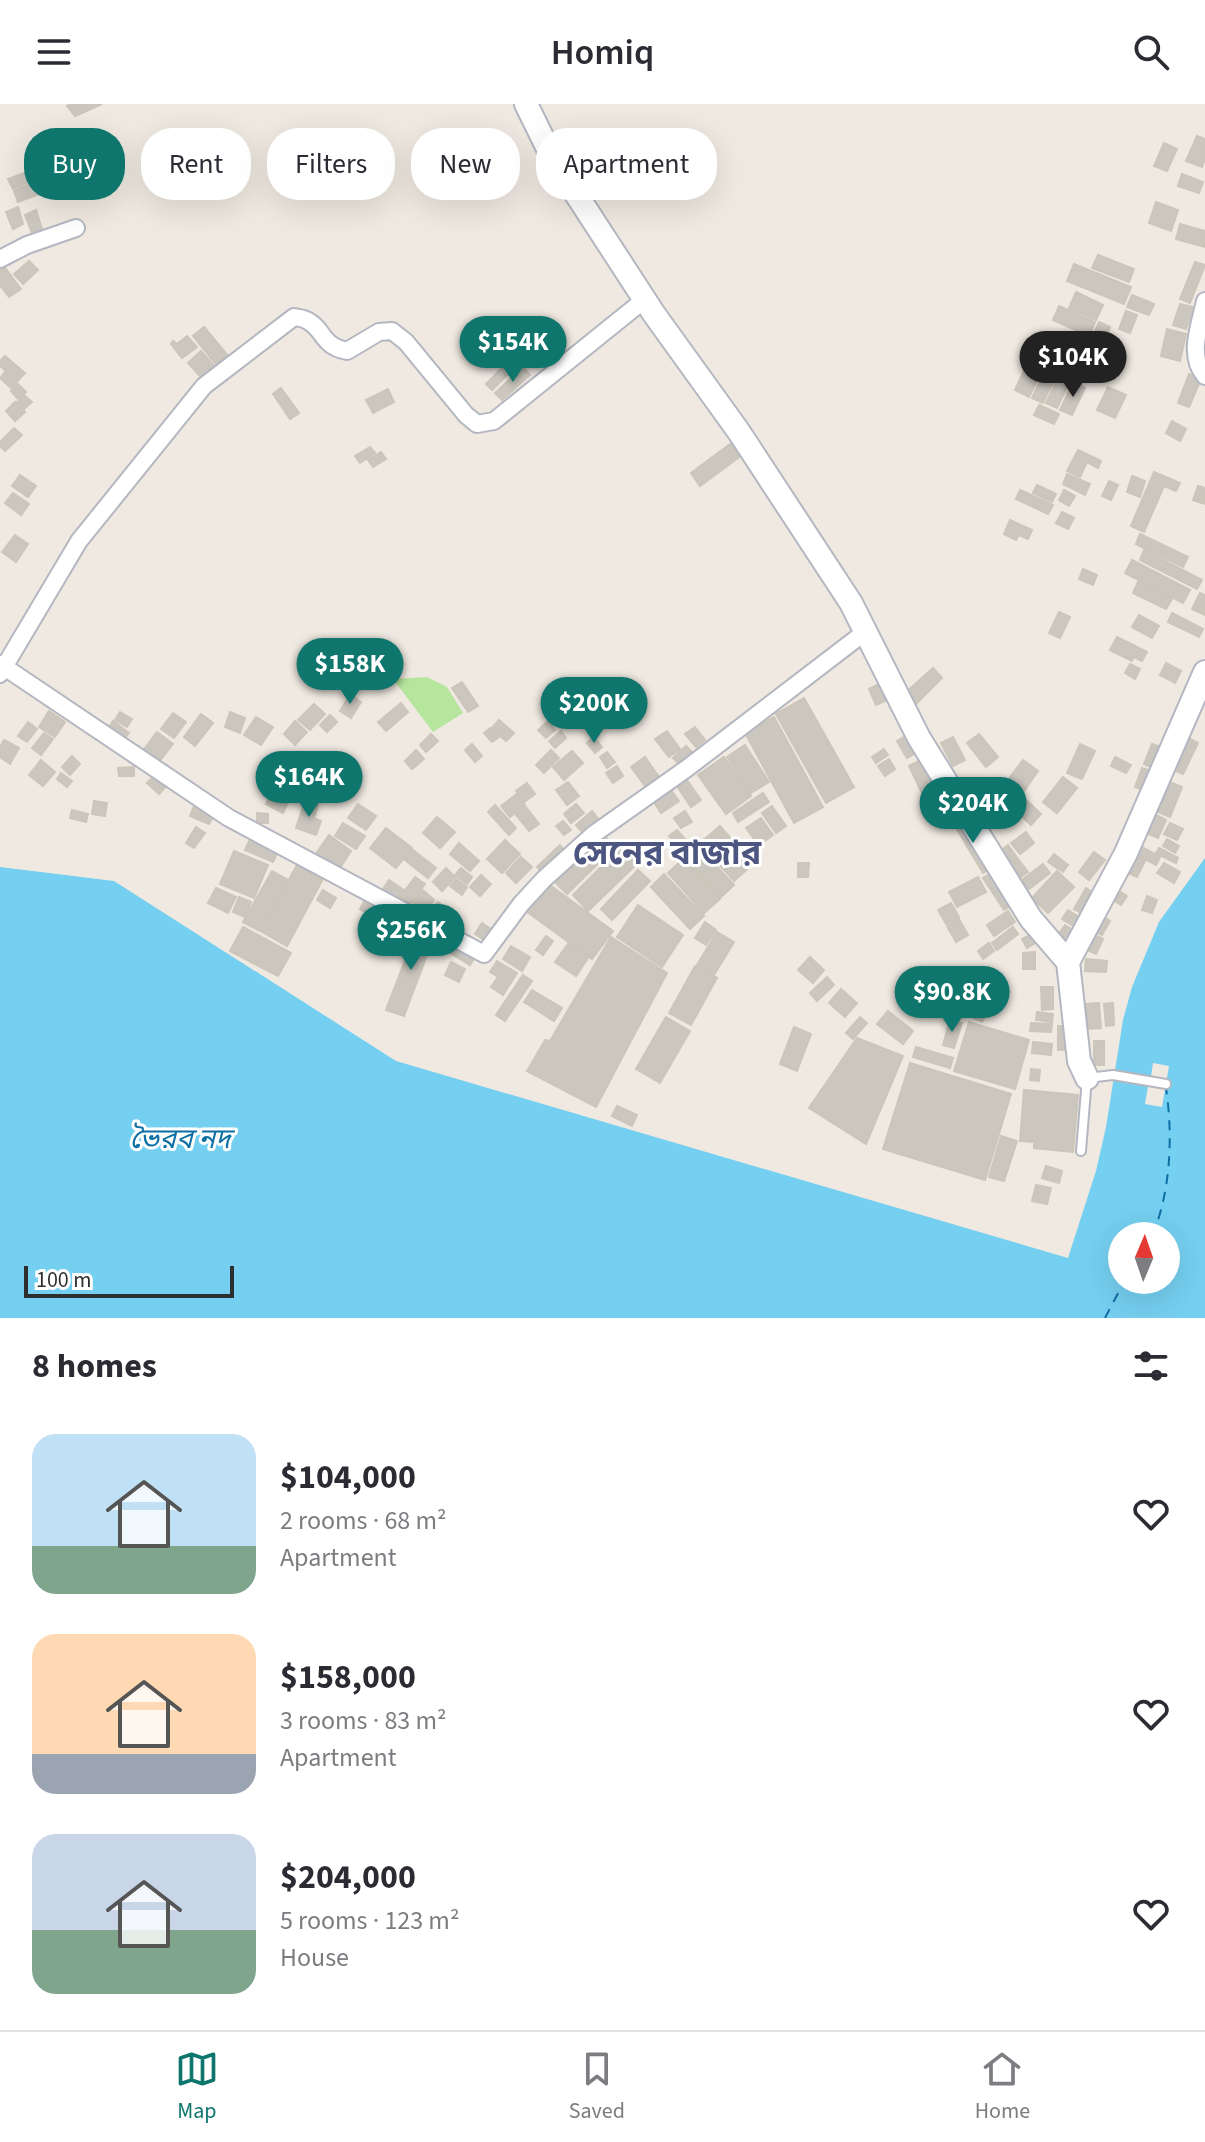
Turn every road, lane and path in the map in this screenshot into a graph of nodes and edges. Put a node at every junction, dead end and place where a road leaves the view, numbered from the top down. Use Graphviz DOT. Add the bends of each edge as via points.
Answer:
graph roads {
  1 [pos="526,104"];
  2 [pos="76,228"];
  3 [pos="0,259"];
  4 [pos="644,300"];
  5 [pos="1205,301"];
  6 [pos="1205,376"];
  7 [pos="865,632"];
  8 [pos="1,668"];
  9 [pos="1205,672"];
  10 [pos="1068,962"];
  11 [pos="1087,1078"];
  12 [pos="1166,1084"];
  13 [pos="1081,1151"];
  1 -- 4 [label="main road" via="552,157"];
  2 -- 3 [label="street"];
  4 -- 7 [label="main road" via="739,432"];
  4 -- 8 [label="street" via="494,421 477,424 392,331 379,332 347,351 323,339 310,321 294,317 204,386 79,541"];
  5 -- 6 [label="street" via="1195,356"];
  7 -- 8 [label="street" via="594,834 521,904 484,954 229,818"];
  7 -- 10 [label="main road" via="919,738 1031,919"];
  9 -- 10 [label="main road" via="1126,853"];
  10 -- 11 [label="main road" via="1079,1061"];
  11 -- 12 [label="lane" via="1113,1075"];
  11 -- 13 [label="lane"];
}
